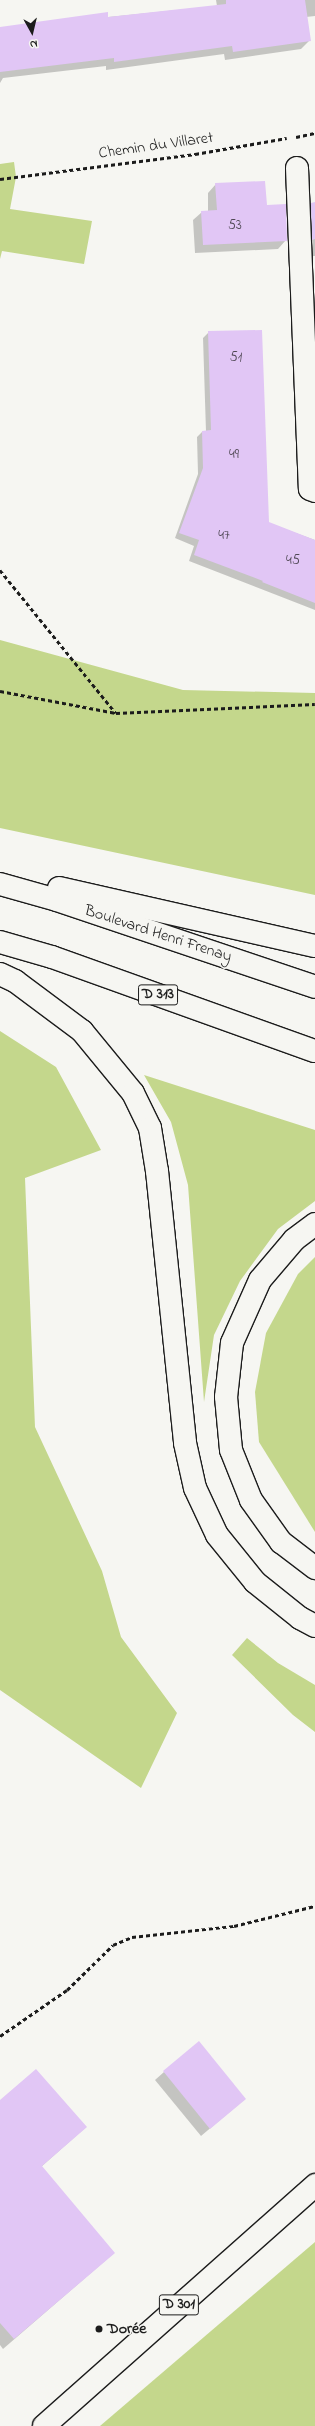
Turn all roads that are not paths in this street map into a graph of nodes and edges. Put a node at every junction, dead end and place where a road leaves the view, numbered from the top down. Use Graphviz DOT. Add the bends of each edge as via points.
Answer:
graph roads {
  1 [pos="297,168"];
  2 [pos="315,491"];
  3 [pos="0,880"];
  4 [pos="0,884"];
  5 [pos="0,942"];
  6 [pos="315,946"];
  7 [pos="0,974"];
  8 [pos="315,987"];
  9 [pos="315,1051"];
  10 [pos="315,1224"];
  11 [pos="315,1568"];
  12 [pos="315,1626"];
  13 [pos="315,2185"];
  14 [pos="44,2426"];
  1 -- 2 [label="main road" via="310,489"];
  3 -- 6 [label="main road" via="29,881"];
  4 -- 8 [label="main road, Boulevard Henri Frenay" via="57,900"];
  5 -- 9 [label="main road, D 313" via="52,957"];
  7 -- 12 [label="main road" via="15,981 82,1031 133,1093 150,1128 157,1171 185,1443 195,1488 217,1535 255,1582 300,1618"];
  10 -- 11 [label="main road" via="294,1240 260,1280 232,1343 226,1397 231,1450 251,1500 281,1542"];
  13 -- 14 [label="main road, D 301"];
}
